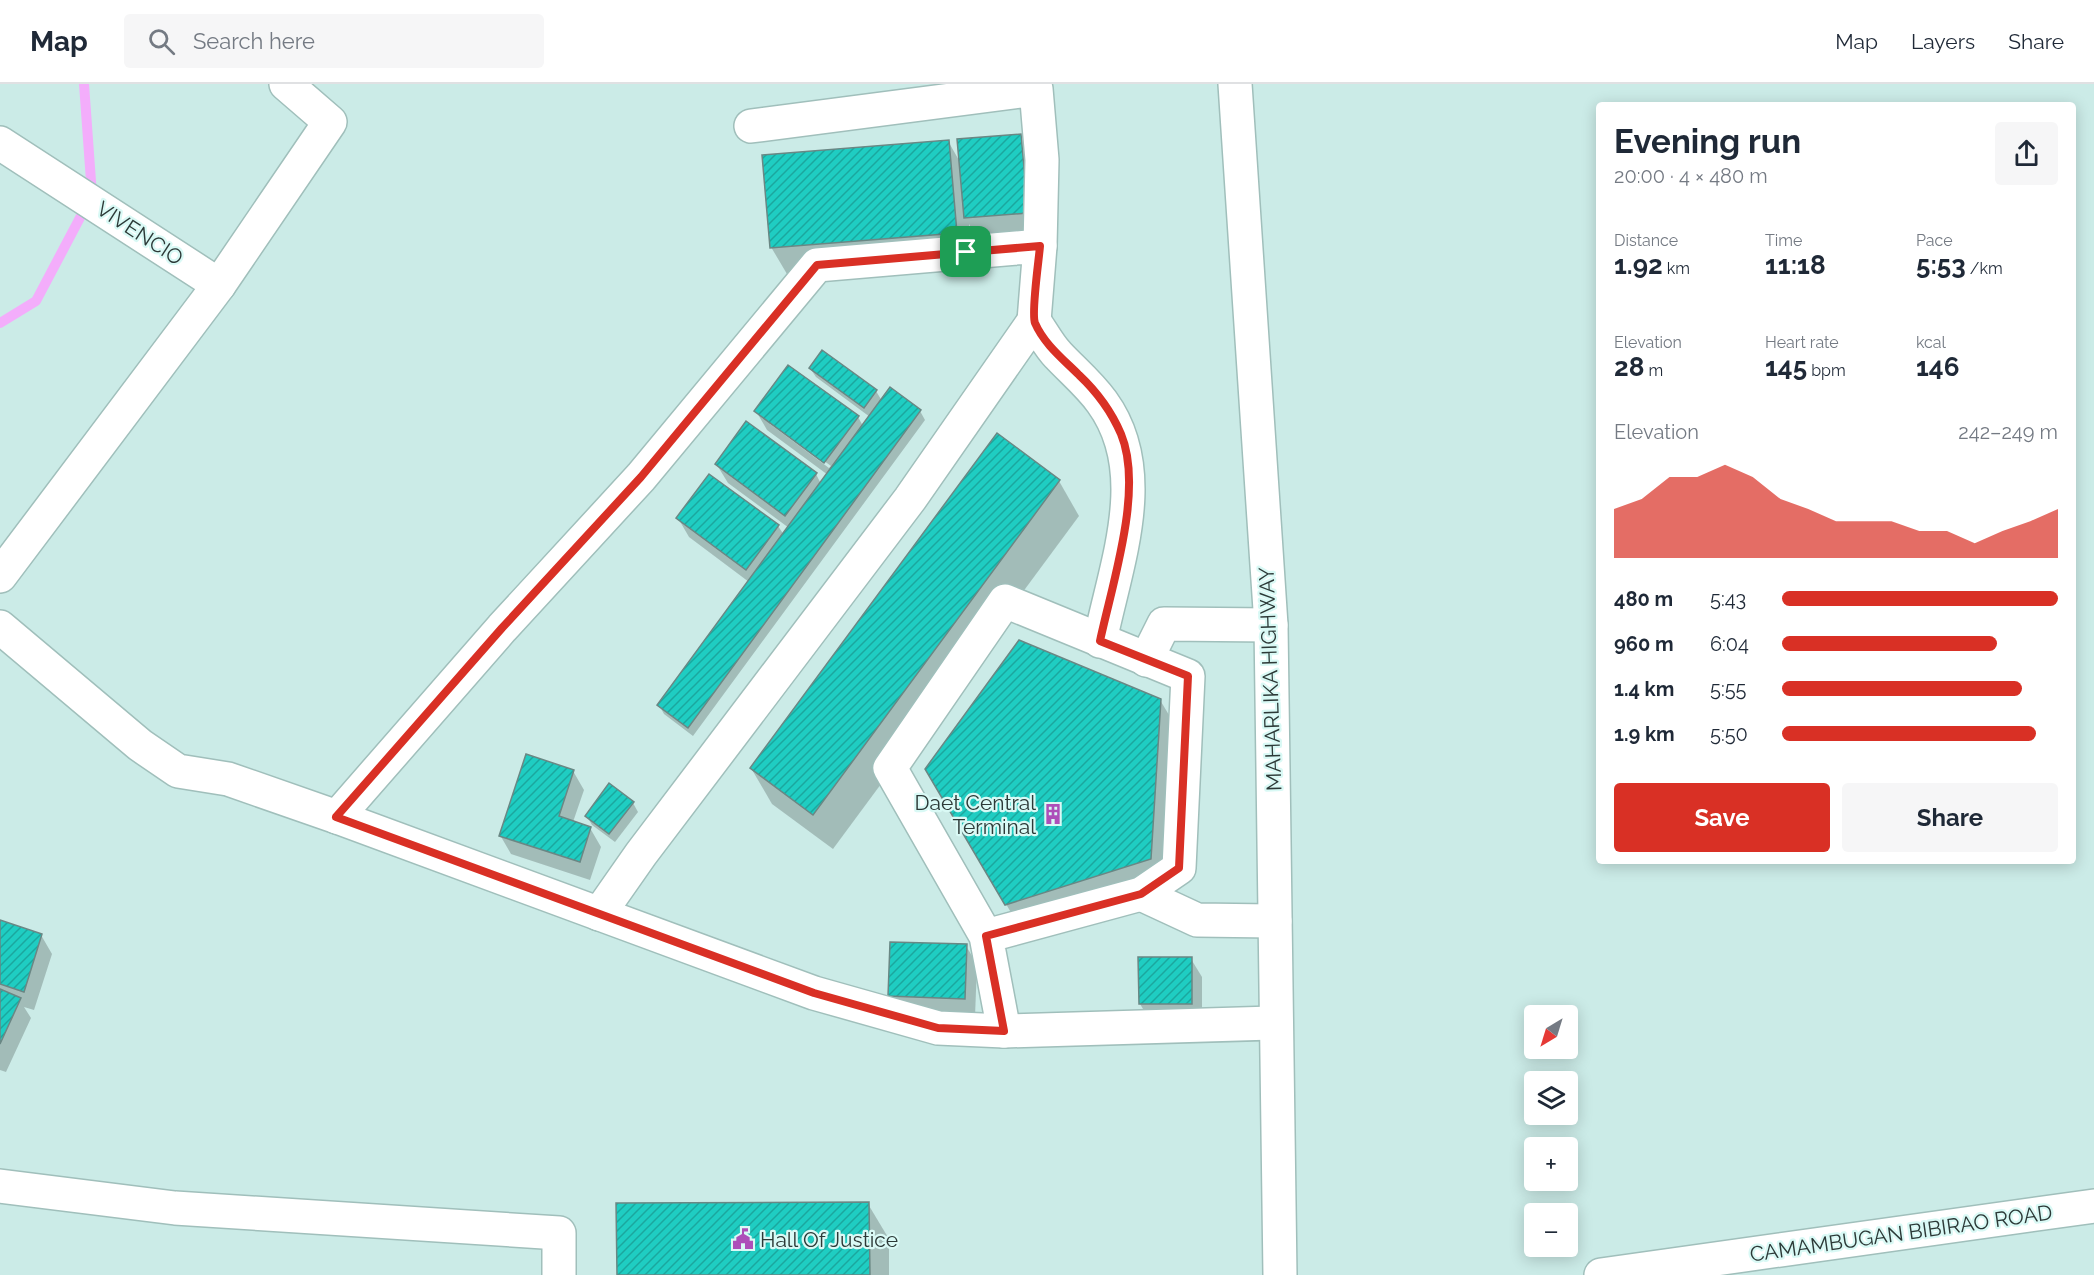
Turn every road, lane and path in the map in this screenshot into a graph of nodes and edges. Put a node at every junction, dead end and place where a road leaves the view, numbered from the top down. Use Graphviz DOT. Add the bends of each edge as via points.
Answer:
graph roads {
  1 [pos="286,84"];
  2 [pos="1235,84"];
  3 [pos="751,126"];
  4 [pos="0,143"];
  5 [pos="1040,246"];
  6 [pos="219,285"];
  7 [pos="1034,321"];
  8 [pos="0,576"];
  9 [pos="1270,625"];
  10 [pos="0,627"];
  11 [pos="1100,641"];
  12 [pos="1146,660"];
  13 [pos="336,817"];
  14 [pos="1141,894"];
  15 [pos="599,914"];
  16 [pos="1275,921"];
  17 [pos="986,936"];
  18 [pos="1276,1023"];
  19 [pos="1004,1031"];
  20 [pos="0,1186"];
  21 [pos="2094,1206"];
  22 [pos="1688,1269"];
  23 [pos="560,1275"];
  24 [pos="1280,1275"];
  25 [pos="1601,1275"];
  1 -- 6 [label="main road" via="330,122"];
  2 -- 9 [label="main road, MAHARLIKA HIGHWAY"];
  3 -- 5 [label="main road" via="1036,89 1042,160"];
  4 -- 6 [label="main road, VIVENCIO"];
  5 -- 7 [label="main road"];
  5 -- 13 [label="main road" via="817,265 641,477"];
  6 -- 8 [label="main road"];
  7 -- 11 [label="main road" via="1056,354 1082,376 1103,403 1122,435 1130,501"];
  7 -- 15 [label="main road" via="910,499"];
  9 -- 12 [label="main road" via="1164,624"];
  9 -- 16 [label="main road, MAHARLIKA HIGHWAY"];
  10 -- 13 [label="main road" via="140,745 178,771 228,779"];
  11 -- 12 [label="main road"];
  11 -- 17 [label="main road" via="1005,601 890,768"];
  12 -- 14 [label="main road" via="1188,676 1179,868"];
  13 -- 15 [label="main road"];
  14 -- 16 [label="main road" via="1197,920"];
  14 -- 17 [label="main road"];
  15 -- 19 [label="main road" via="848,1002 938,1028"];
  16 -- 18 [label="main road, MAHARLIKA HIGHWAY"];
  17 -- 19 [label="main road"];
  18 -- 19 [label="main road"];
  18 -- 24 [label="main road, MAHARLIKA HIGHWAY"];
  20 -- 23 [label="main road" via="176,1208 559,1233"];
  21 -- 22 [label="main road, CAMAMBUGAN BIBIRAO ROAD"];
  22 -- 25 [label="main road, CAMAMBUGAN BIBIRAO ROAD"];
}
